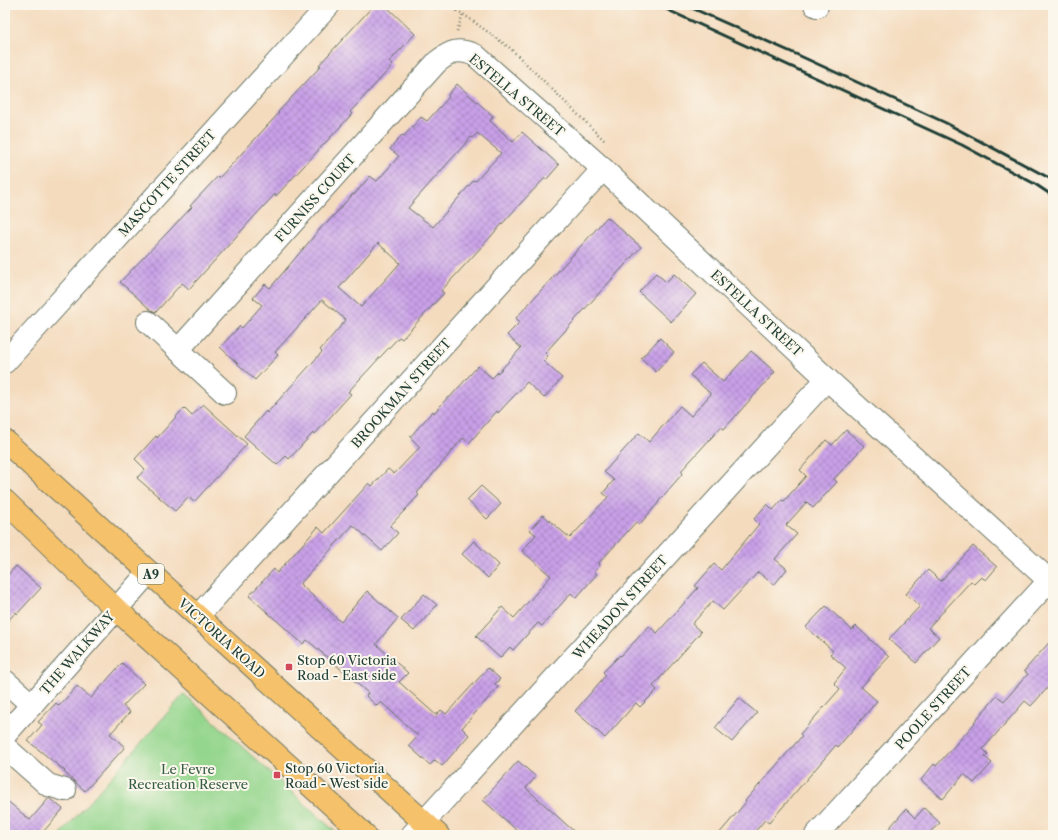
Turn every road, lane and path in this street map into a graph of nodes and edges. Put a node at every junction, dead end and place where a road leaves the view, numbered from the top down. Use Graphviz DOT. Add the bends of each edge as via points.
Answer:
graph roads {
  1 [pos="330,5"];
  2 [pos="446,5"];
  3 [pos="463,14"];
  4 [pos="456,42"];
  5 [pos="607,142"];
  6 [pos="603,169"];
  7 [pos="148,322"];
  8 [pos="178,350"];
  9 [pos="5,362"];
  10 [pos="828,378"];
  11 [pos="225,393"];
  12 [pos="5,441"];
  13 [pos="5,501"];
  14 [pos="149,572"];
  15 [pos="1051,583"];
  16 [pos="116,609"];
  17 [pos="198,616"];
  18 [pos="5,681"];
  19 [pos="32,705"];
  20 [pos="5,735"];
  21 [pos="5,747"];
  22 [pos="64,790"];
  23 [pos="425,831"];
  24 [pos="365,835"];
  25 [pos="816,835"];
  1 -- 9 [label="street, MASCOTTE STREET"];
  2 -- 3 [label="path"];
  3 -- 4 [label="path"];
  3 -- 5 [label="path" via="510,48"];
  4 -- 6 [label="street, ESTELLA STREET" via="467,52 475,55"];
  4 -- 8 [label="street, FURNISS COURT"];
  6 -- 10 [label="street, ESTELLA STREET"];
  6 -- 17 [label="street, BROOKMAN STREET"];
  7 -- 8 [label="street"];
  8 -- 11 [label="street"];
  10 -- 15 [label="street, ESTELLA STREET"];
  10 -- 23 [label="street, WHEADON STREET"];
  12 -- 14 [label="highway, VICTORIA ROAD / A9"];
  13 -- 16 [label="highway"];
  14 -- 16 [label="street, THE WALKWAY"];
  14 -- 17 [label="highway, VICTORIA ROAD / A9"];
  15 -- 25 [label="street, POOLE STREET"];
  16 -- 19 [label="street, THE WALKWAY"];
  16 -- 24 [label="highway"];
  17 -- 23 [label="highway, VICTORIA ROAD / A9"];
  18 -- 19 [label="street"];
  19 -- 20 [label="street, THE WALKWAY"];
  21 -- 22 [label="street" via="48,785"];
}
